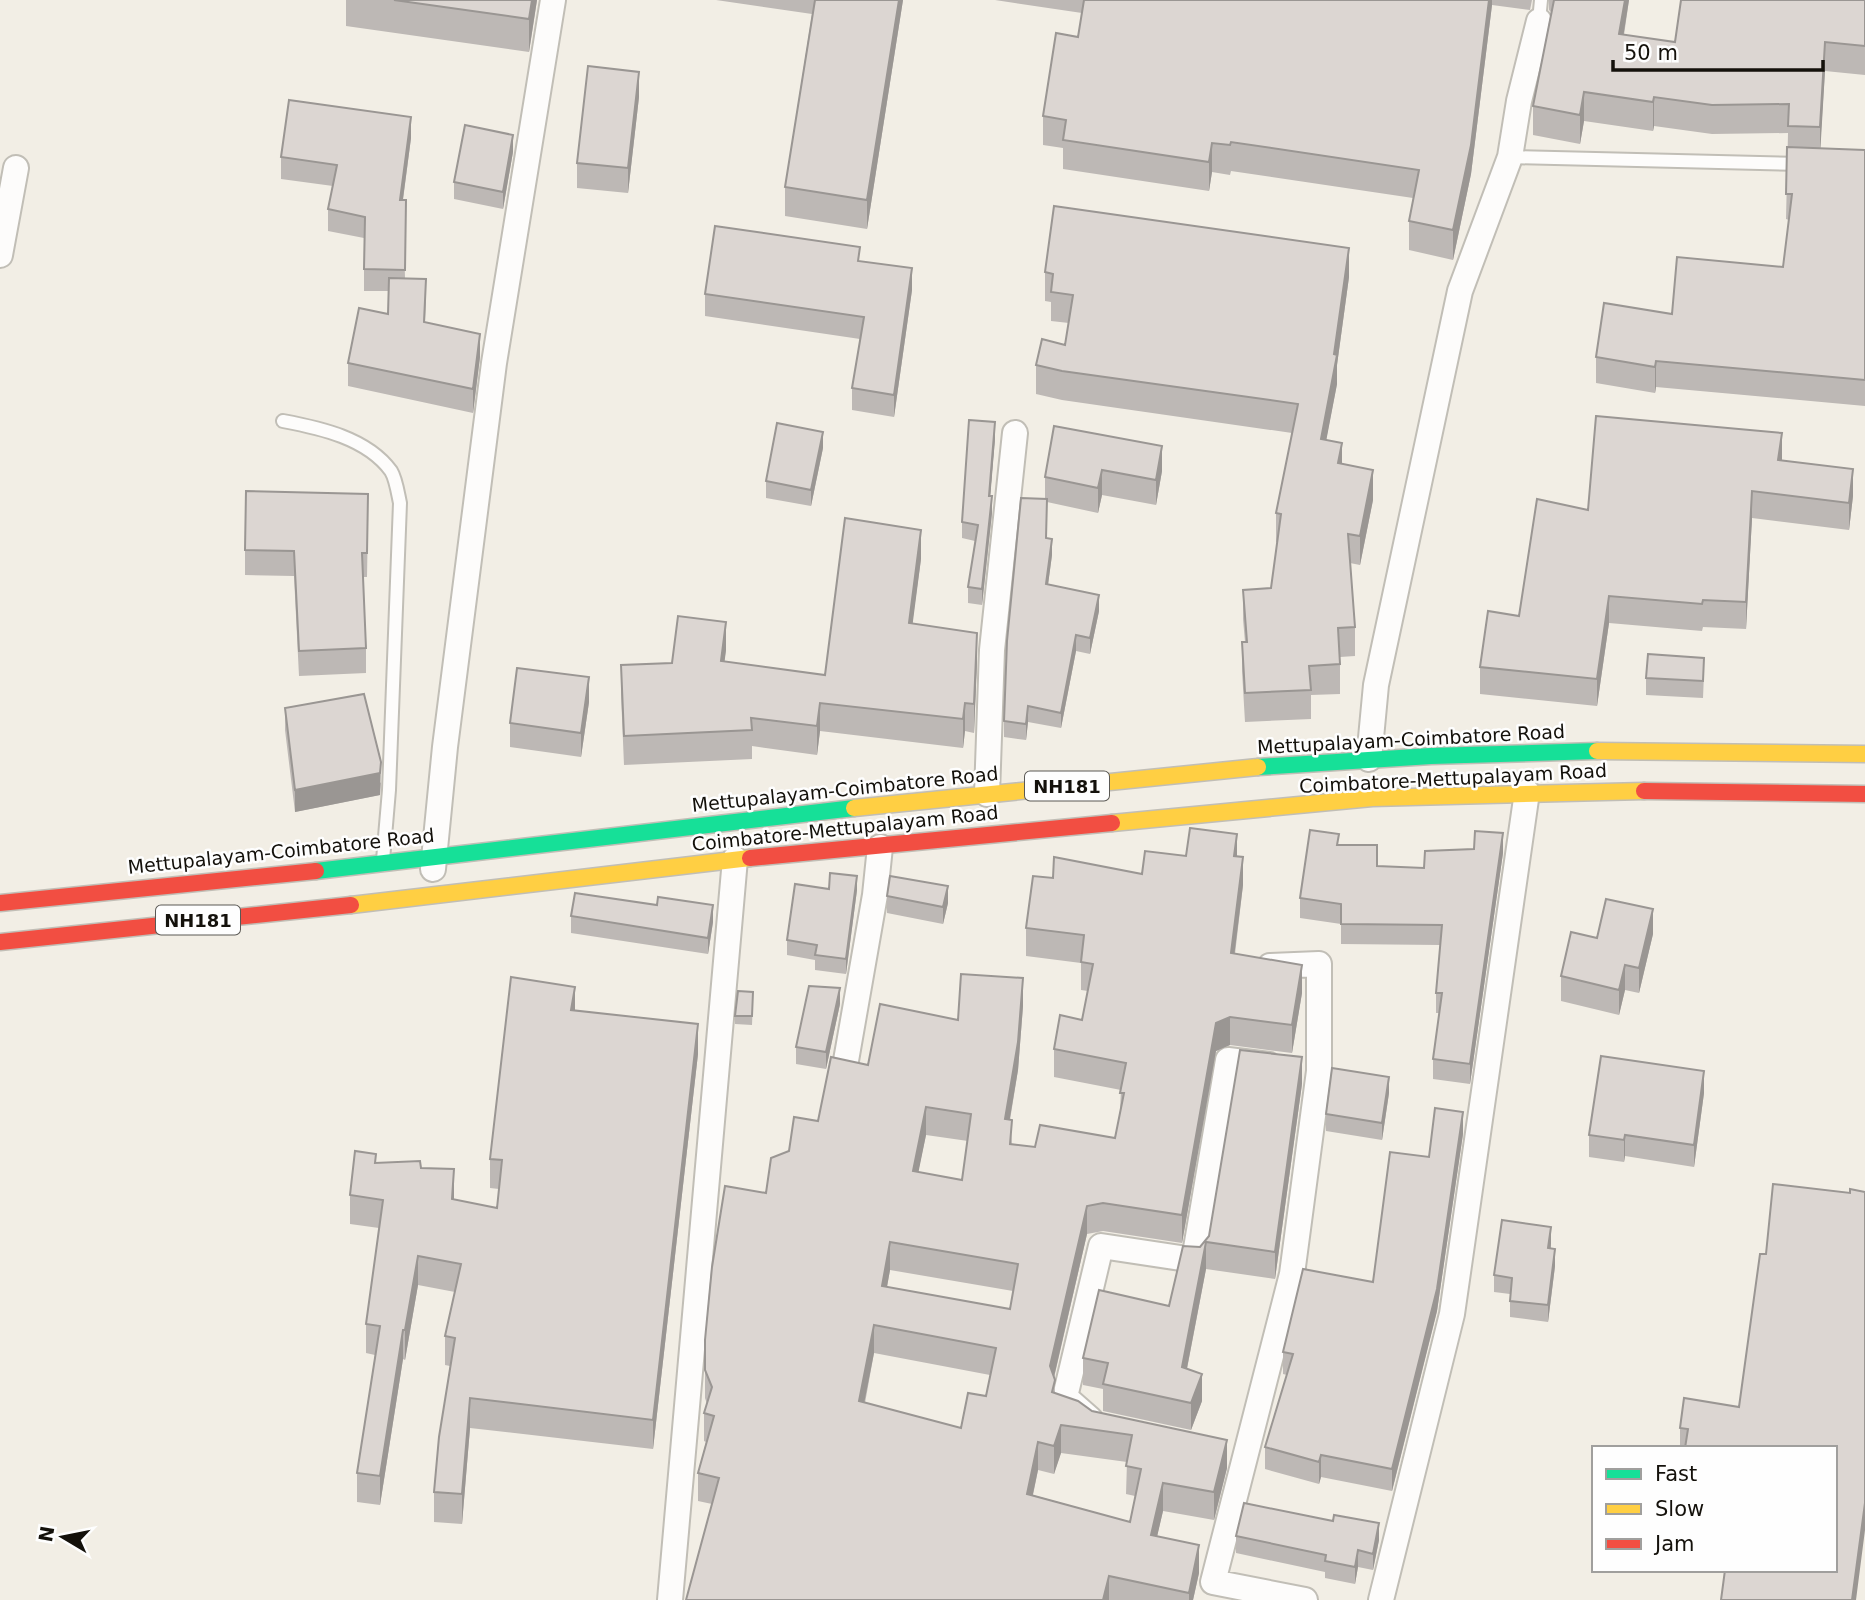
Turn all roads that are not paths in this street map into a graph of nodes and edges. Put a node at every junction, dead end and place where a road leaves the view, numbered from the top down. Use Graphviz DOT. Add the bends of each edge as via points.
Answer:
graph roads {
  1 [pos="552,0"];
  2 [pos="1540,11"];
  3 [pos="1510,157"];
  4 [pos="1817,164"];
  5 [pos="16,168"];
  6 [pos="0,255"];
  7 [pos="283,421"];
  8 [pos="1015,433"];
  9 [pos="1865,754"];
  10 [pos="1370,779"];
  11 [pos="1527,792"];
  12 [pos="987,794"];
  13 [pos="1865,794"];
  14 [pos="880,847"];
  15 [pos="432,857"];
  16 [pos="735,859"];
  17 [pos="382,864"];
  18 [pos="436,895"];
  19 [pos="0,903"];
  20 [pos="0,942"];
  21 [pos="1269,966"];
  22 [pos="1319,1071"];
  23 [pos="844,1072"];
  24 [pos="1109,1427"];
  25 [pos="1222,1452"];
  26 [pos="1247,1457"];
  27 [pos="670,1600"];
  28 [pos="1306,1600"];
  29 [pos="1381,1600"];
  1 -- 15 [label="street" via="494,363"];
  2 -- 3 [label="street"];
  3 -- 4 [label="lane"];
  3 -- 10 [label="street" via="1460,290 1376,685"];
  5 -- 6 [label="street"];
  7 -- 17 [label="lane" via="329,430 373,455 392,472 400,503"];
  8 -- 12 [label="street" via="992,650"];
  9 -- 10 [label="highway, Mettupalayam-Coimbatore Road / NH181" via="1615,750"];
  10 -- 11 [label="highway, Coimbatore-Mettupalayam Road / NH181"];
  10 -- 12 [label="highway, Mettupalayam-Coimbatore Road / NH181"];
  10 -- 14 [label="highway, Coimbatore-Mettupalayam Road / NH181"];
  11 -- 13 [label="highway, Coimbatore-Mettupalayam Road / NH181"];
  11 -- 29 [label="street" via="1452,1314"];
  12 -- 15 [label="highway, Mettupalayam-Coimbatore Road / NH181"];
  14 -- 16 [label="highway, Coimbatore-Mettupalayam Road / NH181"];
  14 -- 23 [label="street"];
  15 -- 17 [label="highway, Mettupalayam-Coimbatore Road / NH181"];
  15 -- 18 [label="street"];
  16 -- 18 [label="highway, Coimbatore-Mettupalayam Road / NH181"];
  16 -- 27 [label="street"];
  17 -- 19 [label="highway, Mettupalayam-Coimbatore Road / NH181"];
  18 -- 20 [label="highway, Coimbatore-Mettupalayam Road / NH181"];
  21 -- 22 [label="street" via="1319,964"];
  22 -- 24 [label="street" via="1228,1060 1194,1260 1101,1246 1065,1397 1097,1425"];
  22 -- 26 [label="street" via="1292,1274"];
  25 -- 26 [label="street"];
  26 -- 28 [label="street" via="1213,1582"];
}
